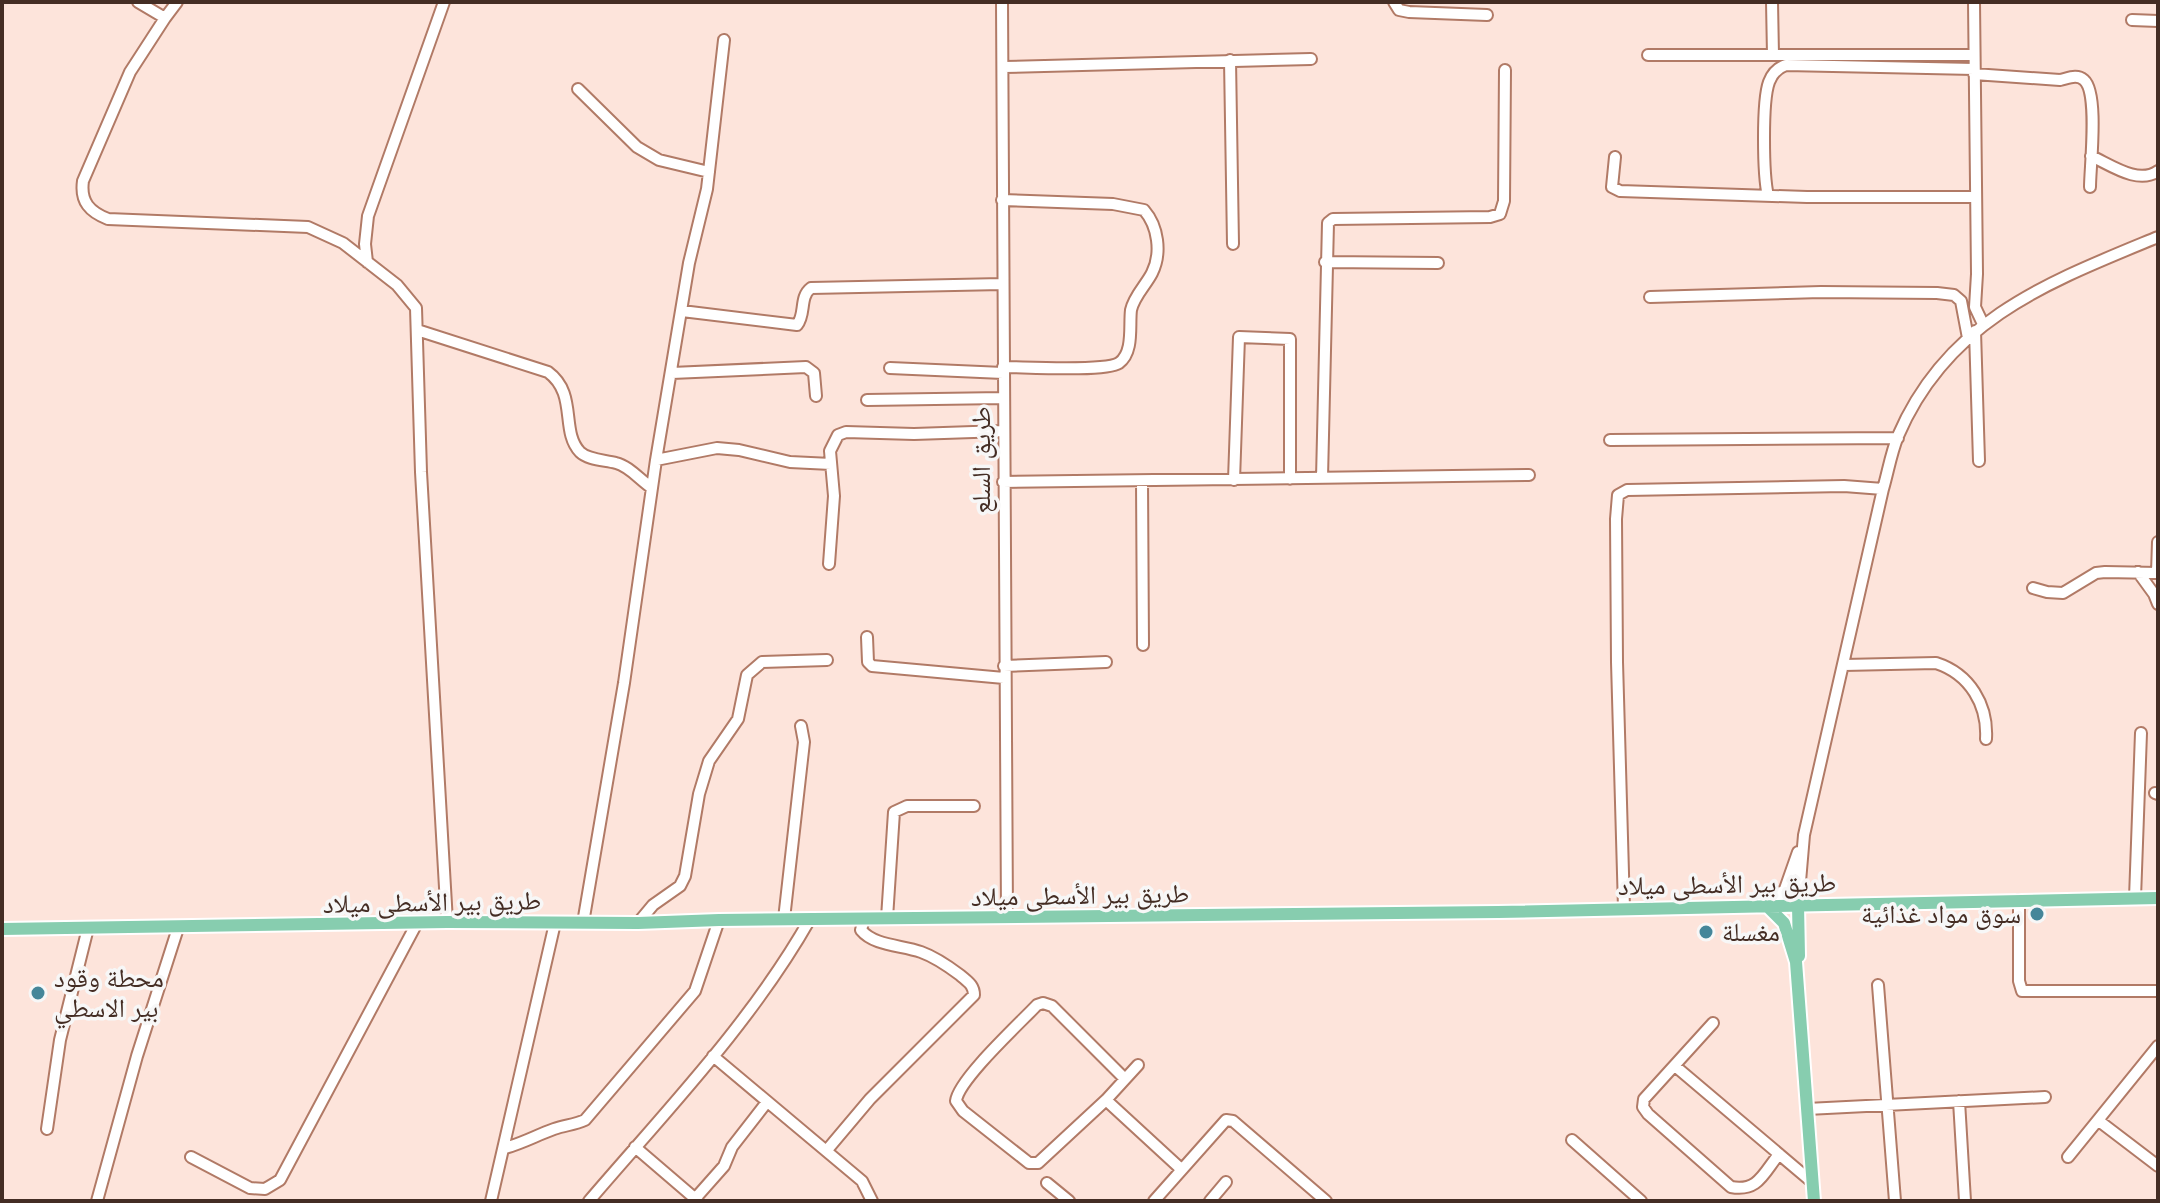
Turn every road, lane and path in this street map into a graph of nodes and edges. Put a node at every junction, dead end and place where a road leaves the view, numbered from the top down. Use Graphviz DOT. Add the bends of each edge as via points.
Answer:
graph roads {
  1 [pos="138,2"];
  2 [pos="177,2"];
  3 [pos="444,2"];
  4 [pos="1002,2"];
  5 [pos="1394,2"];
  6 [pos="1772,2"];
  7 [pos="1974,2"];
  8 [pos="1487,15"];
  9 [pos="165,18"];
  10 [pos="2132,20"];
  11 [pos="2158,21"];
  12 [pos="724,40"];
  13 [pos="1648,55"];
  14 [pos="1773,55"];
  15 [pos="1974,55"];
  16 [pos="1311,59"];
  17 [pos="1230,60"];
  18 [pos="1004,67"];
  19 [pos="1505,70"];
  20 [pos="1974,72"];
  21 [pos="578,89"];
  22 [pos="2091,156"];
  23 [pos="1615,157"];
  24 [pos="2158,171"];
  25 [pos="709,172"];
  26 [pos="2090,187"];
  27 [pos="1768,196"];
  28 [pos="1976,197"];
  29 [pos="1002,200"];
  30 [pos="2158,237"];
  31 [pos="1233,244"];
  32 [pos="367,262"];
  33 [pos="1325,262"];
  34 [pos="1438,263"];
  35 [pos="1002,284"];
  36 [pos="1650,297"];
  37 [pos="682,311"];
  38 [pos="417,330"];
  39 [pos="1976,331"];
  40 [pos="890,368"];
  41 [pos="1003,370"];
  42 [pos="672,373"];
  43 [pos="816,396"];
  44 [pos="1003,398"];
  45 [pos="867,400"];
  46 [pos="1003,431"];
  47 [pos="1898,438"];
  48 [pos="1610,440"];
  49 [pos="656,460"];
  50 [pos="1979,461"];
  51 [pos="831,464"];
  52 [pos="1529,475"];
  53 [pos="1322,478"];
  54 [pos="1290,479"];
  55 [pos="1234,480"];
  56 [pos="1142,481"];
  57 [pos="1003,482"];
  58 [pos="652,488"];
  59 [pos="1883,489"];
  60 [pos="2158,542"];
  61 [pos="829,564"];
  62 [pos="2138,572"];
  63 [pos="2158,573"];
  64 [pos="2033,588"];
  65 [pos="2158,604"];
  66 [pos="867,637"];
  67 [pos="1143,645"];
  68 [pos="827,660"];
  69 [pos="1106,662"];
  70 [pos="1844,665"];
  71 [pos="1004,666"];
  72 [pos="1004,678"];
  73 [pos="801,726"];
  74 [pos="2141,733"];
  75 [pos="1986,739"];
  76 [pos="974,806"];
  77 [pos="1804,835"];
  78 [pos="2135,898"];
  79 [pos="2158,898"];
  80 [pos="2019,900"];
  81 [pos="1798,905"];
  82 [pos="1767,906"];
  83 [pos="1624,908"];
  84 [pos="1007,917"];
  85 [pos="887,918"];
  86 [pos="784,919"];
  87 [pos="810,919"];
  88 [pos="864,919"];
  89 [pos="719,920"];
  90 [pos="447,922"];
  91 [pos="417,923"];
  92 [pos="555,923"];
  93 [pos="583,923"];
  94 [pos="638,923"];
  95 [pos="88,928"];
  96 [pos="178,928"];
  97 [pos="2,929"];
  98 [pos="1796,962"];
  99 [pos="1878,985"];
  100 [pos="2158,991"];
  101 [pos="1713,1023"];
  102 [pos="2158,1046"];
  103 [pos="713,1056"];
  104 [pos="1138,1065"];
  105 [pos="1675,1066"];
  106 [pos="1125,1079"];
  107 [pos="2045,1097"];
  108 [pos="1106,1100"];
  109 [pos="1959,1101"];
  110 [pos="767,1102"];
  111 [pos="1886,1103"];
  112 [pos="1807,1109"];
  113 [pos="2099,1121"];
  114 [pos="47,1129"];
  115 [pos="1572,1140"];
  116 [pos="635,1147"];
  117 [pos="505,1148"];
  118 [pos="827,1150"];
  119 [pos="1779,1154"];
  120 [pos="191,1157"];
  121 [pos="2068,1157"];
  122 [pos="2158,1166"];
  123 [pos="1181,1169"];
  124 [pos="1226,1182"];
  125 [pos="1812,1182"];
  126 [pos="1047,1183"];
  127 [pos="696,1200"];
  128 [pos="97,1201"];
  129 [pos="491,1201"];
  130 [pos="589,1201"];
  131 [pos="872,1201"];
  132 [pos="1069,1201"];
  133 [pos="1154,1201"];
  134 [pos="1210,1201"];
  135 [pos="1326,1201"];
  136 [pos="1641,1201"];
  137 [pos="1814,1201"];
  138 [pos="1895,1201"];
  139 [pos="1965,1201"];
  1 -- 9 [label="street"];
  2 -- 9 [label="street"];
  3 -- 32 [label="street" via="368,216"];
  4 -- 18 [label="street, طريق السلع"];
  5 -- 8 [label="street" via="1409,12"];
  6 -- 14 [label="street"];
  7 -- 15 [label="street"];
  9 -- 32 [label="street" via="130,72 83,181 88,207 108,219 308,227 343,243"];
  10 -- 11 [label="street"];
  12 -- 25 [label="street"];
  13 -- 14 [label="street"];
  14 -- 15 [label="street"];
  15 -- 20 [label="street"];
  16 -- 17 [label="street"];
  17 -- 18 [label="street"];
  17 -- 31 [label="street"];
  18 -- 29 [label="street, طريق السلع"];
  19 -- 33 [label="street" via="1500,214 1333,219 1326,228"];
  20 -- 22 [label="street" via="2084,80 2092,106"];
  20 -- 27 [label="street" via="1778,68 1767,86"];
  20 -- 28 [label="street"];
  21 -- 25 [label="street" via="637,147 659,160"];
  22 -- 24 [label="street" via="2138,177"];
  22 -- 26 [label="street"];
  23 -- 27 [label="street" via="1612,187 1620,191"];
  25 -- 37 [label="street"];
  27 -- 28 [label="street"];
  28 -- 39 [label="street"];
  29 -- 35 [label="street, طريق السلع"];
  29 -- 41 [label="street" via="1135,207 1149,215 1157,236 1154,269 1135,299 1129,344 1117,364"];
  30 -- 39 [label="street" via="2064,276"];
  32 -- 38 [label="street" via="407,294 416,308"];
  33 -- 34 [label="street"];
  33 -- 53 [label="street"];
  35 -- 37 [label="street" via="811,288 797,325"];
  35 -- 41 [label="street, طريق السلع"];
  36 -- 39 [label="street" via="1945,294 1958,297"];
  37 -- 42 [label="street"];
  38 -- 58 [label="street" via="557,378 580,452 619,463"];
  38 -- 90 [label="street"];
  39 -- 47 [label="street" via="1931,378"];
  39 -- 50 [label="street"];
  40 -- 41 [label="street"];
  41 -- 44 [label="street, طريق السلع"];
  42 -- 43 [label="street" via="806,367 814,373"];
  42 -- 49 [label="street"];
  44 -- 45 [label="street"];
  44 -- 46 [label="street, طريق السلع"];
  46 -- 51 [label="street" via="846,432 834,442"];
  46 -- 57 [label="street, طريق السلع"];
  47 -- 48 [label="street"];
  47 -- 59 [label="street"];
  49 -- 51 [label="street" via="717,448"];
  49 -- 58 [label="street"];
  51 -- 61 [label="street"];
  52 -- 53 [label="street"];
  53 -- 54 [label="street"];
  54 -- 55 [label="street"];
  54 -- 55 [label="street" via="1290,339 1239,337"];
  55 -- 56 [label="street"];
  56 -- 57 [label="street"];
  56 -- 67 [label="street"];
  57 -- 71 [label="street, طريق السلع"];
  58 -- 93 [label="street"];
  59 -- 70 [label="street"];
  59 -- 83 [label="street" via="1627,490 1618,495"];
  60 -- 63 [label="street"];
  62 -- 63 [label="street"];
  62 -- 64 [label="street" via="2096,573 2063,593"];
  62 -- 65 [label="street"];
  66 -- 72 [label="street" via="872,666"];
  68 -- 94 [label="street" via="762,662 747,675 738,719 715,751 699,794 685,876"];
  69 -- 71 [label="street"];
  70 -- 75 [label="street" via="1949,667 1979,698 1987,720"];
  70 -- 77 [label="street"];
  71 -- 72 [label="street, طريق السلع"];
  72 -- 84 [label="street, طريق السلع"];
  73 -- 86 [label="street" via="804,742"];
  74 -- 78 [label="street"];
  76 -- 85 [label="street" via="907,806 894,812"];
  77 -- 81 [label="street"];
  77 -- 82 [label="street" via="1785,889"];
  78 -- 79 [label="main road, طريق بير الأسطى ميلاد"];
  78 -- 80 [label="main road, طريق بير الأسطى ميلاد"];
  80 -- 81 [label="main road, طريق بير الأسطى ميلاد"];
  80 -- 100 [label="street" via="2022,991"];
  81 -- 82 [label="main road, طريق بير الأسطى ميلاد"];
  81 -- 98 [label="main road"];
  82 -- 83 [label="main road, طريق بير الأسطى ميلاد"];
  82 -- 98 [label="main road" via="1784,923"];
  83 -- 84 [label="main road, طريق بير الأسطى ميلاد"];
  84 -- 85 [label="main road, طريق بير الأسطى ميلاد"];
  85 -- 88 [label="main road, طريق بير الأسطى ميلاد"];
  86 -- 87 [label="main road, طريق بير الأسطى ميلاد"];
  86 -- 89 [label="main road, طريق بير الأسطى ميلاد"];
  87 -- 88 [label="main road, طريق بير الأسطى ميلاد"];
  87 -- 103 [label="street" via="788,958"];
  88 -- 118 [label="street" via="865,935 948,965 971,984 974,995"];
  89 -- 94 [label="main road, طريق بير الأسطى ميلاد"];
  89 -- 117 [label="street" via="695,991 585,1120"];
  90 -- 91 [label="main road, طريق بير الأسطى ميلاد"];
  90 -- 92 [label="main road, طريق بير الأسطى ميلاد"];
  91 -- 96 [label="main road, طريق بير الأسطى ميلاد"];
  91 -- 120 [label="street" via="280,1180 265,1189 250,1188"];
  92 -- 93 [label="main road, طريق بير الأسطى ميلاد"];
  92 -- 117 [label="street"];
  93 -- 94 [label="main road, طريق بير الأسطى ميلاد"];
  95 -- 96 [label="main road, طريق بير الأسطى ميلاد"];
  95 -- 97 [label="main road, طريق بير الأسطى ميلاد"];
  95 -- 114 [label="street" via="60,1040"];
  96 -- 128 [label="street"];
  98 -- 112 [label="main road"];
  99 -- 111 [label="street"];
  101 -- 105 [label="street"];
  102 -- 113 [label="street"];
  103 -- 110 [label="street"];
  103 -- 116 [label="street"];
  104 -- 106 [label="street"];
  105 -- 119 [label="street"];
  105 -- 119 [label="street" via="1644,1099 1643,1107 1731,1187 1753,1186"];
  106 -- 108 [label="street"];
  106 -- 108 [label="street" via="1043,1003 968,1079 956,1101 1034,1164"];
  107 -- 109 [label="street"];
  108 -- 123 [label="street"];
  109 -- 111 [label="street"];
  109 -- 139 [label="street"];
  110 -- 118 [label="street"];
  110 -- 127 [label="street"];
  111 -- 112 [label="street"];
  111 -- 138 [label="street"];
  112 -- 125 [label="main road"];
  113 -- 121 [label="street"];
  113 -- 122 [label="street"];
  115 -- 136 [label="street"];
  116 -- 127 [label="street"];
  116 -- 130 [label="street"];
  117 -- 129 [label="street"];
  118 -- 131 [label="street" via="862,1181"];
  119 -- 125 [label="street"];
  123 -- 133 [label="street"];
  123 -- 135 [label="street" via="1218,1126 1233,1121"];
  124 -- 134 [label="street"];
  125 -- 137 [label="main road"];
  126 -- 132 [label="street"];
}
